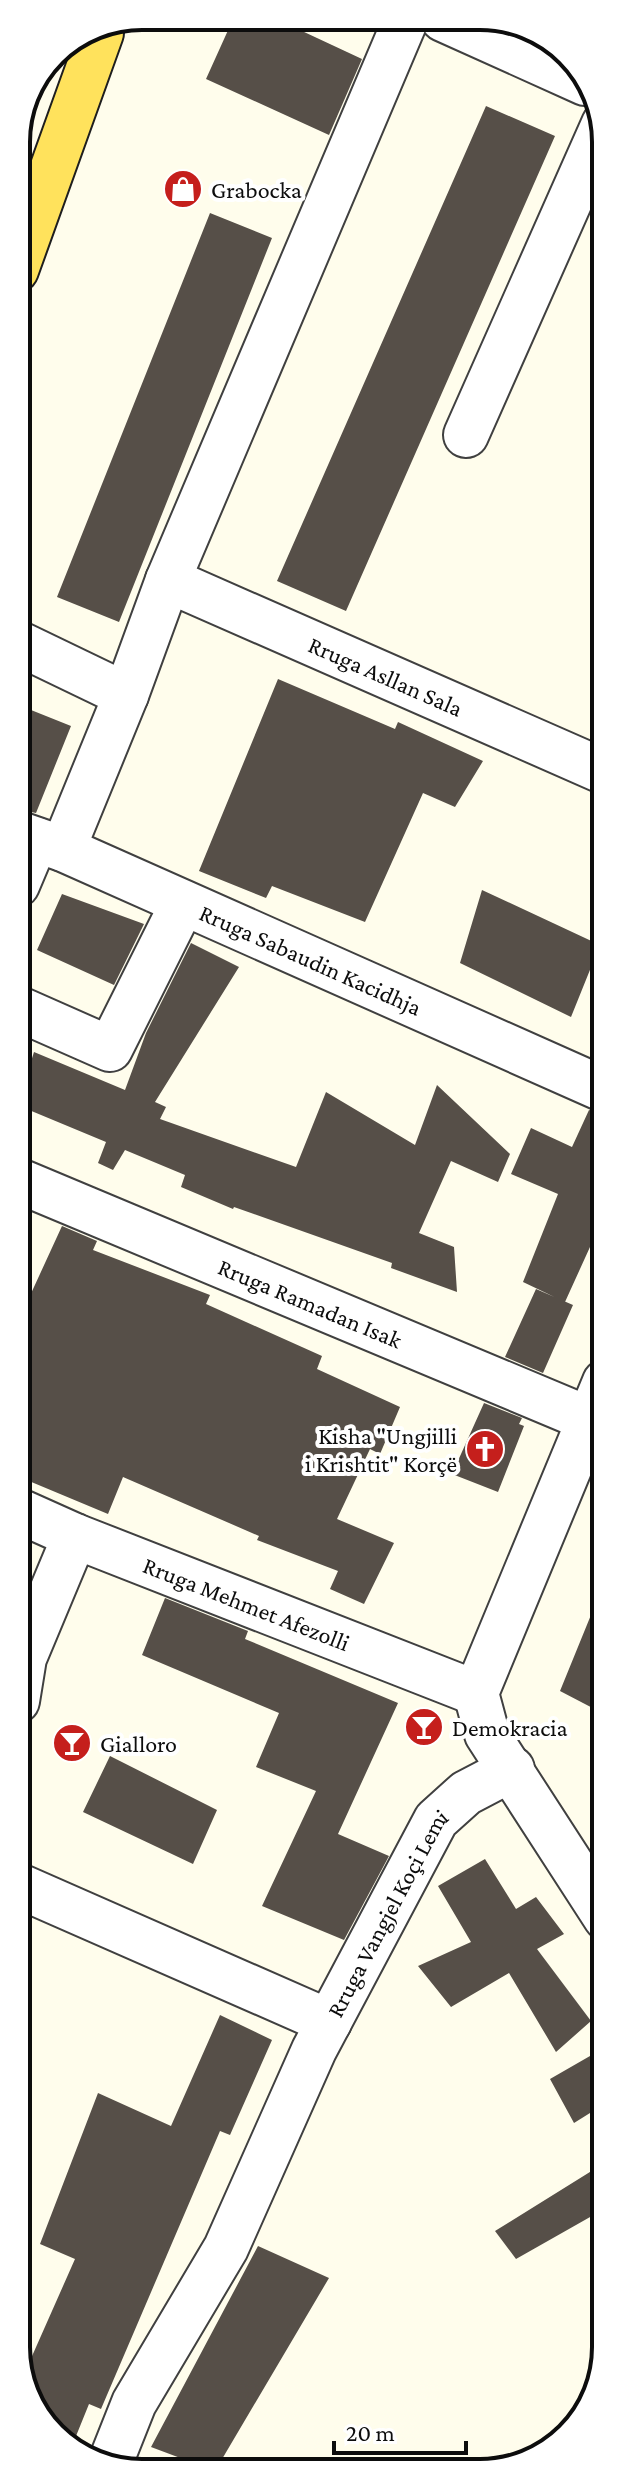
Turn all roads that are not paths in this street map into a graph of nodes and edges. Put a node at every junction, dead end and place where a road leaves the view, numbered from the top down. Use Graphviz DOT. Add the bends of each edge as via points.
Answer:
graph roads {
  1 [pos="401,30"];
  2 [pos="467,30"];
  3 [pos="99,39"];
  4 [pos="570,76"];
  5 [pos="592,151"];
  6 [pos="30,231"];
  7 [pos="466,435"];
  8 [pos="168,580"];
  9 [pos="30,649"];
  10 [pos="126,695"];
  11 [pos="592,766"];
  12 [pos="38,841"];
  13 [pos="183,903"];
  14 [pos="30,1014"];
  15 [pos="592,1084"];
  16 [pos="30,1185"];
  17 [pos="592,1406"];
  18 [pos="592,1427"];
  19 [pos="30,1516"];
  20 [pos="75,1536"];
  21 [pos="30,1644"];
  22 [pos="476,1693"];
  23 [pos="512,1769"];
  24 [pos="30,1891"];
  25 [pos="592,1896"];
  26 [pos="329,2022"];
  27 [pos="113,2455"];
  1 -- 8 [label="street"];
  2 -- 4 [label="street"];
  3 -- 6 [label="main road"];
  5 -- 7 [label="street"];
  8 -- 10 [label="street"];
  8 -- 11 [label="street, Rruga Asllan Sala"];
  9 -- 10 [label="street"];
  10 -- 12 [label="street"];
  12 -- 13 [label="street, Rruga Sabaudin Kacidhja"];
  13 -- 14 [label="street" via="110,1049"];
  13 -- 15 [label="street, Rruga Sabaudin Kacidhja"];
  16 -- 17 [label="street, Rruga Ramadan Isak"];
  18 -- 22 [label="street"];
  19 -- 20 [label="street, Rruga Mehmet Afezolli"];
  20 -- 21 [label="street"];
  20 -- 22 [label="street, Rruga Mehmet Afezolli"];
  22 -- 23 [label="street" via="487,1734"];
  23 -- 25 [label="street"];
  23 -- 26 [label="street, Rruga Vangjel Koçi Lemi" via="466,1793 436,1820"];
  24 -- 26 [label="street"];
  26 -- 27 [label="street, Rruga Vangjel Koçi Lemi" via="226,2248 134,2403"];
}
